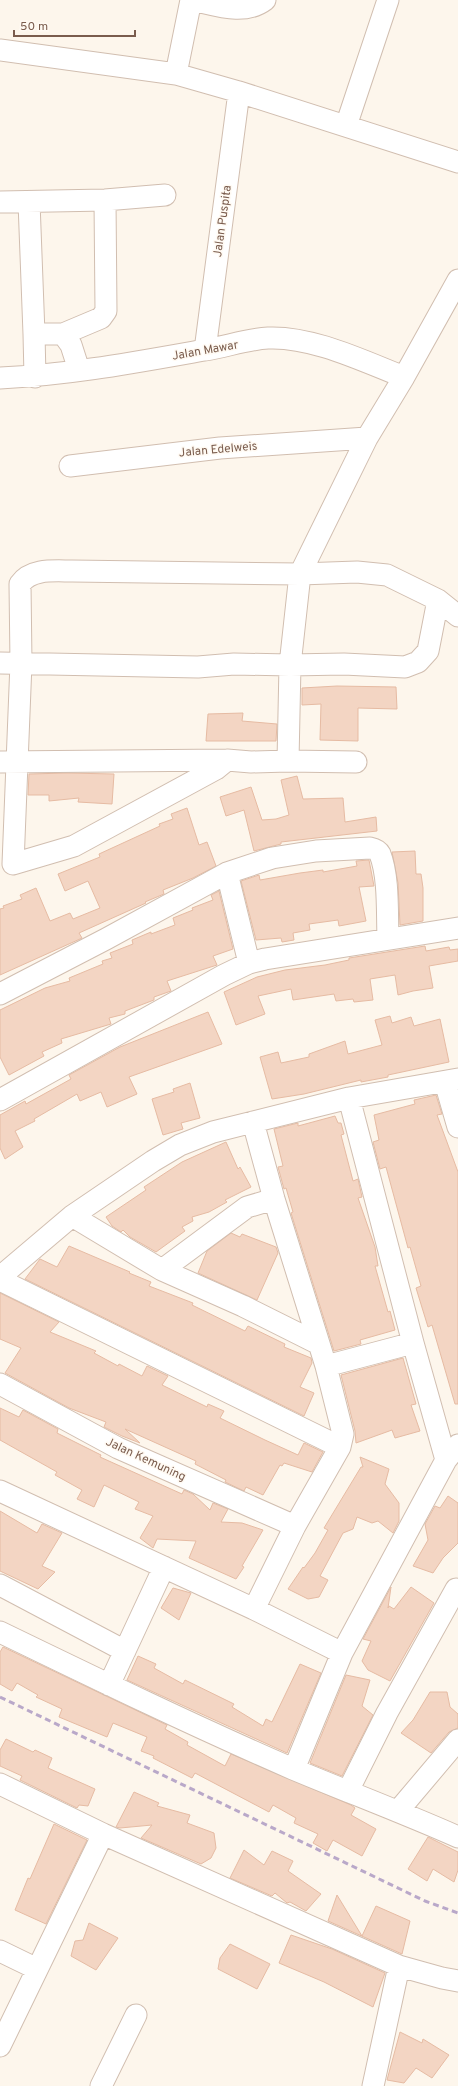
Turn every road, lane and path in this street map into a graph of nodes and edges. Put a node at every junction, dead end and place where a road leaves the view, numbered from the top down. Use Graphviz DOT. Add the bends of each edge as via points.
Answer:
graph roads {
  1 [pos="191,0"];
  2 [pos="265,0"];
  3 [pos="388,0"];
  4 [pos="0,50"];
  5 [pos="176,74"];
  6 [pos="240,92"];
  7 [pos="346,126"];
  8 [pos="458,162"];
  9 [pos="165,195"];
  10 [pos="105,200"];
  11 [pos="0,202"];
  12 [pos="29,202"];
  13 [pos="458,280"];
  14 [pos="34,334"];
  15 [pos="63,334"];
  16 [pos="205,350"];
  17 [pos="79,370"];
  18 [pos="35,376"];
  19 [pos="404,377"];
  20 [pos="0,378"];
  21 [pos="367,438"];
  22 [pos="70,466"];
  23 [pos="300,574"];
  24 [pos="438,600"];
  25 [pos="458,616"];
  26 [pos="0,663"];
  27 [pos="21,663"];
  28 [pos="290,665"];
  29 [pos="227,760"];
  30 [pos="288,761"];
  31 [pos="8,762"];
  32 [pos="356,762"];
  33 [pos="6,869"];
  34 [pos="227,873"];
  35 [pos="458,928"];
  36 [pos="388,938"];
  37 [pos="249,963"];
  38 [pos="0,994"];
  39 [pos="452,1081"];
  40 [pos="2,1094"];
  41 [pos="349,1098"];
  42 [pos="253,1122"];
  43 [pos="458,1127"];
  44 [pos="274,1199"];
  45 [pos="72,1216"];
  46 [pos="162,1270"];
  47 [pos="0,1277"];
  48 [pos="0,1280"];
  49 [pos="413,1343"];
  50 [pos="319,1344"];
  51 [pos="326,1366"];
  52 [pos="0,1384"];
  53 [pos="340,1447"];
  54 [pos="452,1452"];
  55 [pos="0,1491"];
  56 [pos="295,1526"];
  57 [pos="164,1567"];
  58 [pos="0,1585"];
  59 [pos="456,1589"];
  60 [pos="254,1609"];
  61 [pos="0,1632"];
  62 [pos="125,1651"];
  63 [pos="342,1653"];
  64 [pos="109,1685"];
  65 [pos="458,1740"];
  66 [pos="294,1769"];
  67 [pos="0,1784"];
  68 [pos="348,1791"];
  69 [pos="398,1811"];
  70 [pos="103,1834"];
  71 [pos="458,1837"];
  72 [pos="0,1951"];
  73 [pos="400,1966"];
  74 [pos="37,1969"];
  75 [pos="458,1981"];
  76 [pos="136,2015"];
  77 [pos="0,2046"];
  78 [pos="101,2086"];
  79 [pos="373,2086"];
  1 -- 2 [label="street" via="239,9 257,6"];
  1 -- 5 [label="street"];
  3 -- 7 [label="street"];
  4 -- 5 [label="street"];
  5 -- 6 [label="street"];
  6 -- 7 [label="street"];
  6 -- 16 [label="street, Jalan Puspita"];
  7 -- 8 [label="street"];
  9 -- 10 [label="street"];
  10 -- 12 [label="street"];
  10 -- 15 [label="street" via="106,311 101,318"];
  11 -- 12 [label="street"];
  12 -- 14 [label="street"];
  13 -- 19 [label="street"];
  14 -- 15 [label="street"];
  14 -- 18 [label="street"];
  15 -- 17 [label="street" via="71,345"];
  16 -- 17 [label="street, Jalan Mawar"];
  16 -- 19 [label="street, Jalan Mawar" via="268,338 313,343"];
  17 -- 18 [label="street, Jalan Mawar"];
  18 -- 20 [label="street, Jalan Mawar"];
  19 -- 21 [label="street"];
  21 -- 22 [label="street, Jalan Edelweis" via="220,448"];
  21 -- 23 [label="street"];
  23 -- 24 [label="street" via="357,572 387,575"];
  23 -- 27 [label="street" via="40,572 27,577 20,584"];
  23 -- 28 [label="street"];
  24 -- 25 [label="street"];
  24 -- 28 [label="street" via="428,651 418,662 405,667"];
  26 -- 27 [label="street"];
  27 -- 28 [label="street" via="198,667 234,664"];
  27 -- 31 [label="street"];
  28 -- 30 [label="street"];
  29 -- 30 [label="street"];
  29 -- 31 [label="street"];
  29 -- 33 [label="street" via="216,769 74,846"];
  30 -- 32 [label="street"];
  31 -- 33 [label="street"];
  34 -- 36 [label="street" via="272,858 316,852 376,849 380,853 384,874"];
  34 -- 37 [label="street"];
  34 -- 38 [label="street"];
  35 -- 36 [label="street"];
  36 -- 37 [label="street"];
  37 -- 40 [label="street"];
  39 -- 41 [label="street"];
  39 -- 43 [label="street"];
  41 -- 42 [label="street"];
  41 -- 49 [label="street"];
  42 -- 44 [label="street"];
  42 -- 45 [label="street" via="213,1132 180,1146 153,1161"];
  44 -- 46 [label="street" via="247,1207"];
  44 -- 50 [label="street"];
  45 -- 46 [label="street"];
  45 -- 47 [label="street"];
  46 -- 50 [label="street"];
  48 -- 53 [label="street"];
  49 -- 51 [label="street"];
  49 -- 54 [label="street"];
  50 -- 51 [label="street"];
  51 -- 53 [label="street" via="343,1434"];
  52 -- 56 [label="street, Jalan Kemuning" via="118,1448"];
  53 -- 56 [label="street"];
  54 -- 63 [label="street"];
  55 -- 57 [label="street"];
  56 -- 60 [label="street"];
  57 -- 60 [label="street"];
  57 -- 62 [label="street"];
  58 -- 62 [label="street"];
  59 -- 68 [label="street" via="387,1713"];
  60 -- 63 [label="street"];
  61 -- 64 [label="street"];
  62 -- 64 [label="street"];
  63 -- 66 [label="street"];
  64 -- 66 [label="street"];
  65 -- 69 [label="street"];
  66 -- 68 [label="street"];
  67 -- 70 [label="street"];
  68 -- 69 [label="street"];
  69 -- 71 [label="street"];
  70 -- 73 [label="street"];
  70 -- 74 [label="street"];
  72 -- 74 [label="street"];
  73 -- 75 [label="street"];
  73 -- 79 [label="street"];
  74 -- 77 [label="street"];
  76 -- 78 [label="street"];
}
